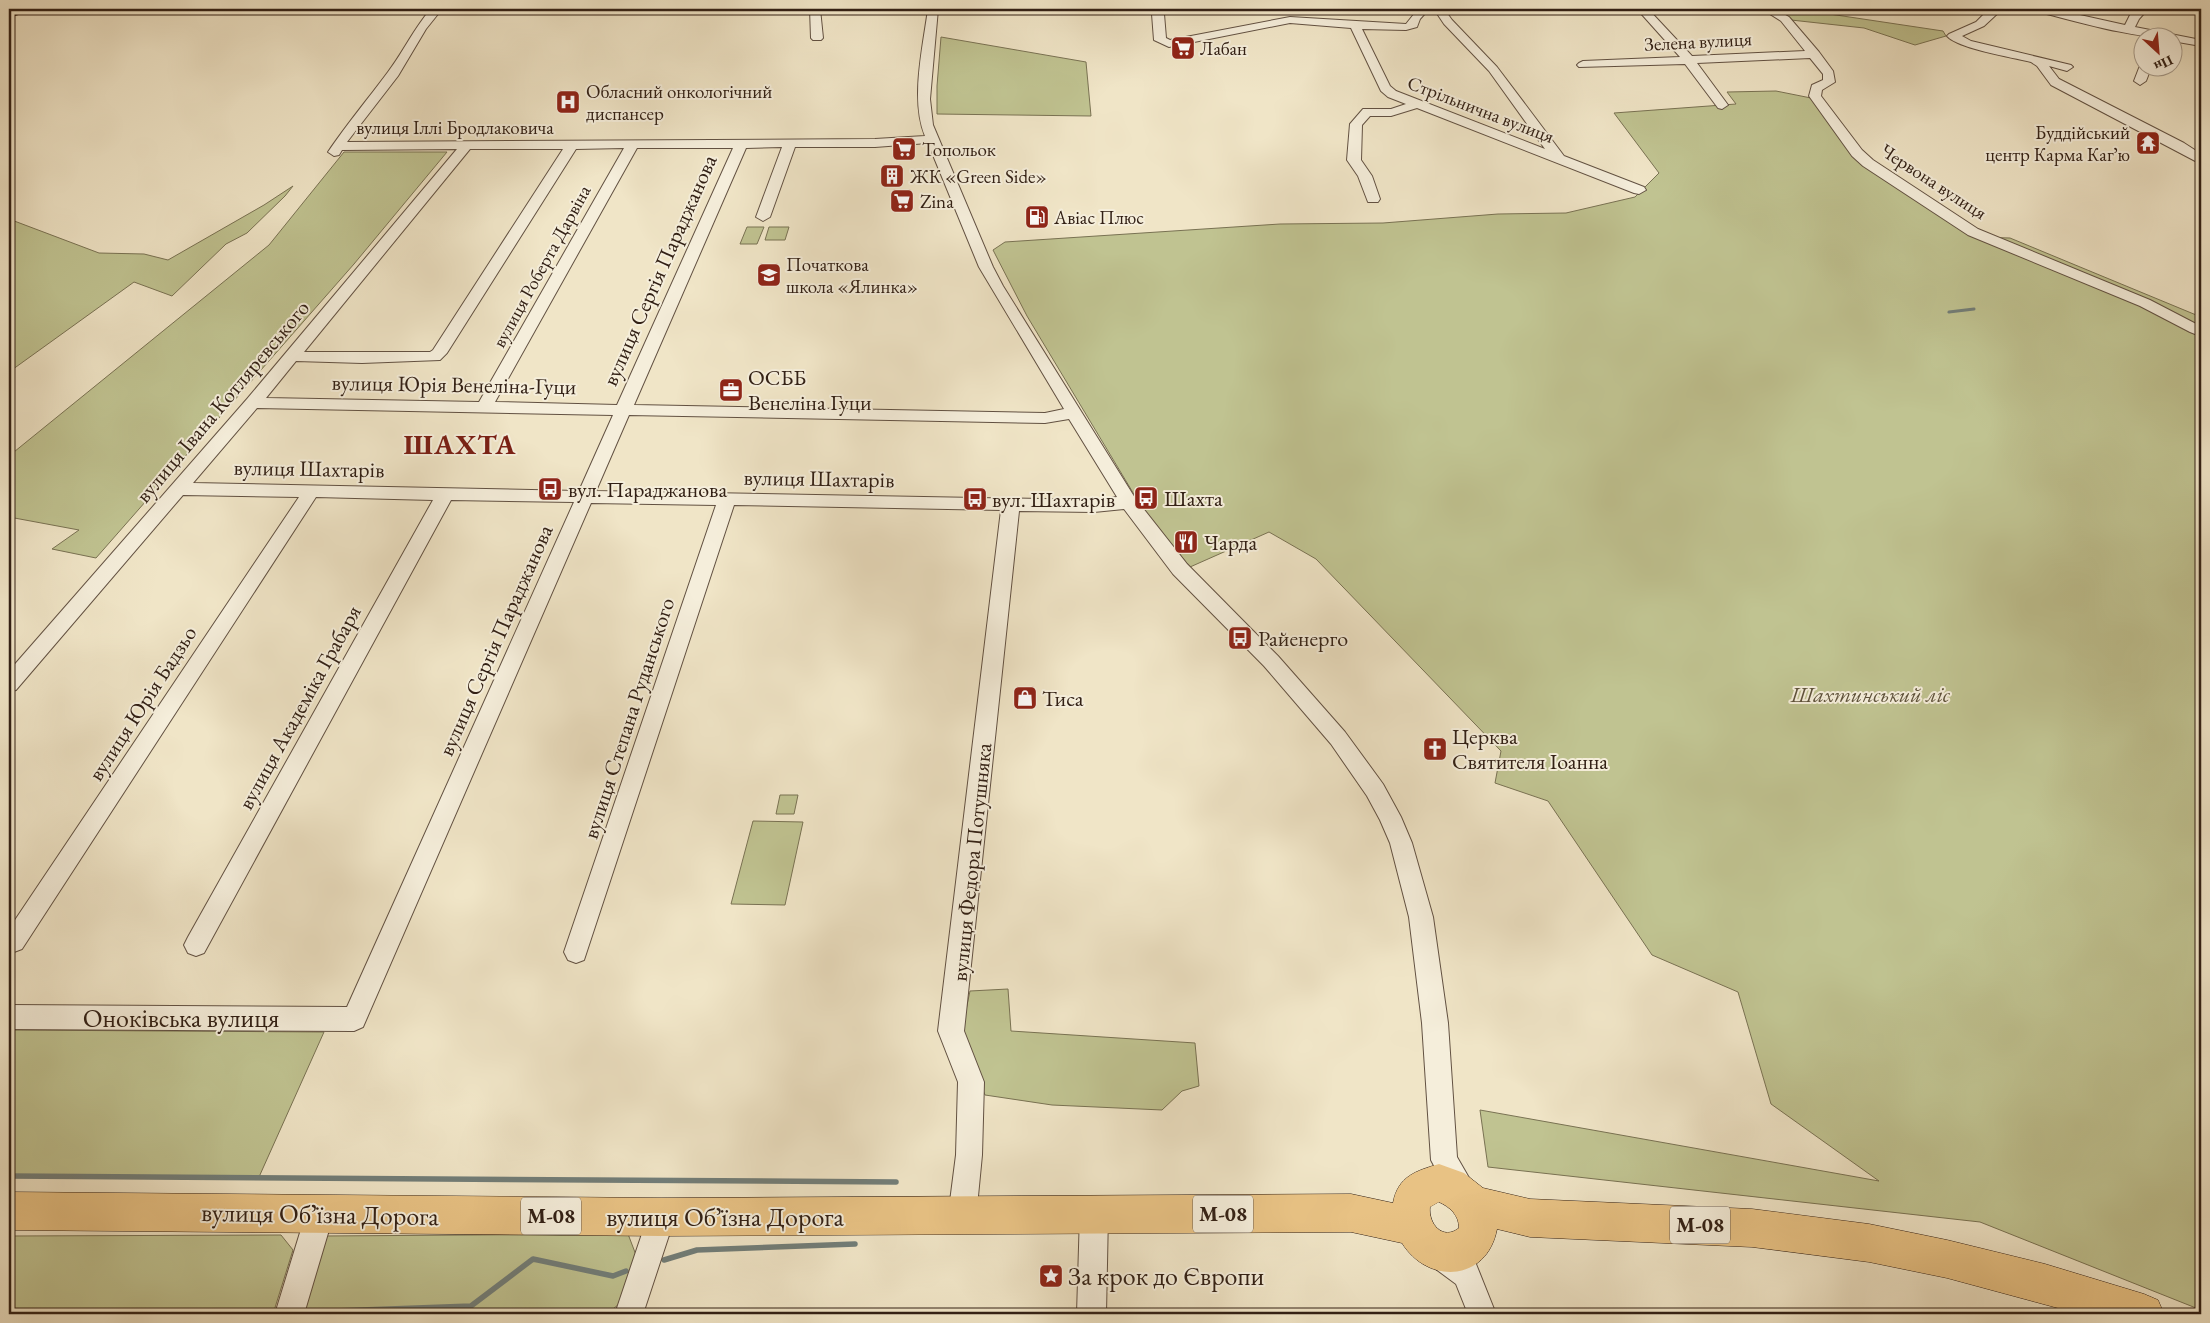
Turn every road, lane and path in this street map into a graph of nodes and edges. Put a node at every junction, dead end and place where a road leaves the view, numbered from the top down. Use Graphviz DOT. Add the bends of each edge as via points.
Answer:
graph roads {
  1 [pos="19,9"];
  2 [pos="437,9"];
  3 [pos="815,9"];
  4 [pos="933,9"];
  5 [pos="1155,9"];
  6 [pos="1424,9"];
  7 [pos="1439,9"];
  8 [pos="1642,9"];
  9 [pos="1767,9"];
  10 [pos="1990,9"];
  11 [pos="2039,9"];
  12 [pos="2143,9"];
  13 [pos="9,13"];
  14 [pos="1355,25"];
  15 [pos="2128,29"];
  16 [pos="2132,30"];
  17 [pos="817,38"];
  18 [pos="2182,40"];
  19 [pos="2201,43"];
  20 [pos="1814,54"];
  21 [pos="2033,58"];
  22 [pos="1688,60"];
  23 [pos="1583,65"];
  24 [pos="2067,66"];
  25 [pos="2141,78"];
  26 [pos="2140,81"];
  27 [pos="1415,104"];
  28 [pos="1722,105"];
  29 [pos="932,139"];
  30 [pos="632,144"];
  31 [pos="741,144"];
  32 [pos="790,144"];
  33 [pos="572,145"];
  34 [pos="467,146"];
  35 [pos="1559,159"];
  36 [pos="2201,160"];
  37 [pos="1638,190"];
  38 [pos="1373,199"];
  39 [pos="763,217"];
  40 [pos="2195,329"];
  41 [pos="293,356"];
  42 [pos="252,403"];
  43 [pos="484,407"];
  44 [pos="623,410"];
  45 [pos="1073,413"];
  46 [pos="178,489"];
  47 [pos="311,492"];
  48 [pos="445,494"];
  49 [pos="585,497"];
  50 [pos="727,500"];
  51 [pos="1129,502"];
  52 [pos="1010,505"];
  53 [pos="9,684"];
  54 [pos="14,941"];
  55 [pos="196,945"];
  56 [pos="576,952"];
  57 [pos="9,1017"];
  58 [pos="354,1019"];
  59 [pos="1447,1208"];
  60 [pos="9,1211"];
  61 [pos="320,1213"];
  62 [pos="1094,1214"];
  63 [pos="661,1217"];
  64 [pos="962,1217"];
  65 [pos="1466,1274"];
  66 [pos="289,1314"];
  67 [pos="629,1314"];
  68 [pos="1090,1314"];
  69 [pos="1482,1314"];
  70 [pos="2144,1314"];
  1 -- 13 [label="main road"];
  2 -- 34 [label="street, вулиця Іллі Бродлаковича" via="421,27 394,73 336,149"];
  3 -- 17 [label="street"];
  4 -- 29 [label="street" via="924,100 926,126"];
  5 -- 14 [label="street" via="1160,40 1169,44 1255,22 1290,20"];
  6 -- 14 [label="street" via="1413,25 1406,27"];
  7 -- 35 [label="street" via="1493,68"];
  8 -- 22 [label="street"];
  9 -- 20 [label="street, Червона вулиця" via="1785,19"];
  10 -- 21 [label="street" via="1992,14 1980,24 1953,36 1967,43"];
  11 -- 15 [label="street"];
  12 -- 15 [label="street"];
  14 -- 27 [label="street, Стрільнична вулиця" via="1385,88"];
  15 -- 16 [label="street"];
  18 -- 19 [label="street"];
  20 -- 22 [label="street, Зелена вулиця"];
  20 -- 40 [label="street, Червона вулиця" via="1829,74 1829,82 1816,88 1815,96 1868,163 1973,232 2145,303"];
  21 -- 24 [label="street"];
  21 -- 36 [label="street" via="2055,82"];
  22 -- 23 [label="street, Зелена вулиця"];
  22 -- 28 [label="street"];
  25 -- 26 [label="street"];
  27 -- 35 [label="street, Стрільнична вулиця"];
  27 -- 38 [label="street" via="1388,114 1367,112 1356,124 1354,160 1365,176"];
  29 -- 32 [label="street, вулиця Іллі Бродлаковича"];
  29 -- 45 [label="street" via="996,286"];
  30 -- 31 [label="street, вулиця Іллі Бродлаковича"];
  30 -- 33 [label="street, вулиця Іллі Бродлаковича"];
  30 -- 43 [label="street, вулиця Роберта Дарвіна"];
  31 -- 32 [label="street, вулиця Іллі Бродлаковича"];
  31 -- 44 [label="street, вулиця Сергія Параджанова"];
  32 -- 39 [label="street"];
  33 -- 34 [label="street, вулиця Іллі Бродлаковича"];
  33 -- 41 [label="street" via="440,353 434,357"];
  34 -- 41 [label="street, вулиця Івана Котляревського"];
  35 -- 37 [label="street, Стрільнична вулиця"];
  41 -- 42 [label="street, вулиця Івана Котляревського"];
  42 -- 43 [label="street, вулиця Юрія Венеліна-Гуци"];
  42 -- 46 [label="street, вулиця Івана Котляревського"];
  43 -- 44 [label="street, вулиця Юрія Венеліна-Гуци"];
  44 -- 45 [label="street, вулиця Юрія Венеліна-Гуци" via="1045,418"];
  44 -- 49 [label="street, вулиця Сергія Параджанова"];
  45 -- 51 [label="street"];
  46 -- 47 [label="street, вулиця Шахтарів"];
  46 -- 53 [label="street, вулиця Івана Котляревського"];
  47 -- 48 [label="street, вулиця Шахтарів"];
  47 -- 54 [label="street, вулиця Юрія Бадзьо"];
  48 -- 49 [label="street, вулиця Шахтарів"];
  48 -- 55 [label="street, вулиця Академіка Грабаря"];
  49 -- 50 [label="street, вулиця Шахтарів"];
  49 -- 58 [label="street, вулиця Сергія Параджанова"];
  50 -- 52 [label="street, вулиця Шахтарів"];
  50 -- 56 [label="street, вулиця Степана Руданського"];
  51 -- 52 [label="street, вулиця Шахтарів" via="1094,506"];
  51 -- 59 [label="street" via="1180,568 1271,661 1338,738 1390,817 1401,843 1421,917 1435,1023"];
  52 -- 64 [label="street, вулиця Федора Потушняка" via="951,1031 971,1082 969,1155"];
  57 -- 58 [label="street, Оноківська вулиця"];
  59 -- 62 [label="highway, вулиця Обʼїзна Дорога / М-08" via="1351,1213"];
  59 -- 65 [label="street"];
  59 -- 65 [label="street"];
  59 -- 70 [label="highway, М-08" via="1530,1218 1752,1228 1869,1243 2045,1284"];
  60 -- 61 [label="highway, вулиця Обʼїзна Дорога / М-08"];
  61 -- 63 [label="highway, вулиця Обʼїзна Дорога / М-08"];
  61 -- 66 [label="street"];
  62 -- 64 [label="highway, вулиця Обʼїзна Дорога / М-08"];
  62 -- 68 [label="street"];
  63 -- 64 [label="highway, вулиця Обʼїзна Дорога / М-08"];
  63 -- 67 [label="street"];
  65 -- 69 [label="street"];
}
